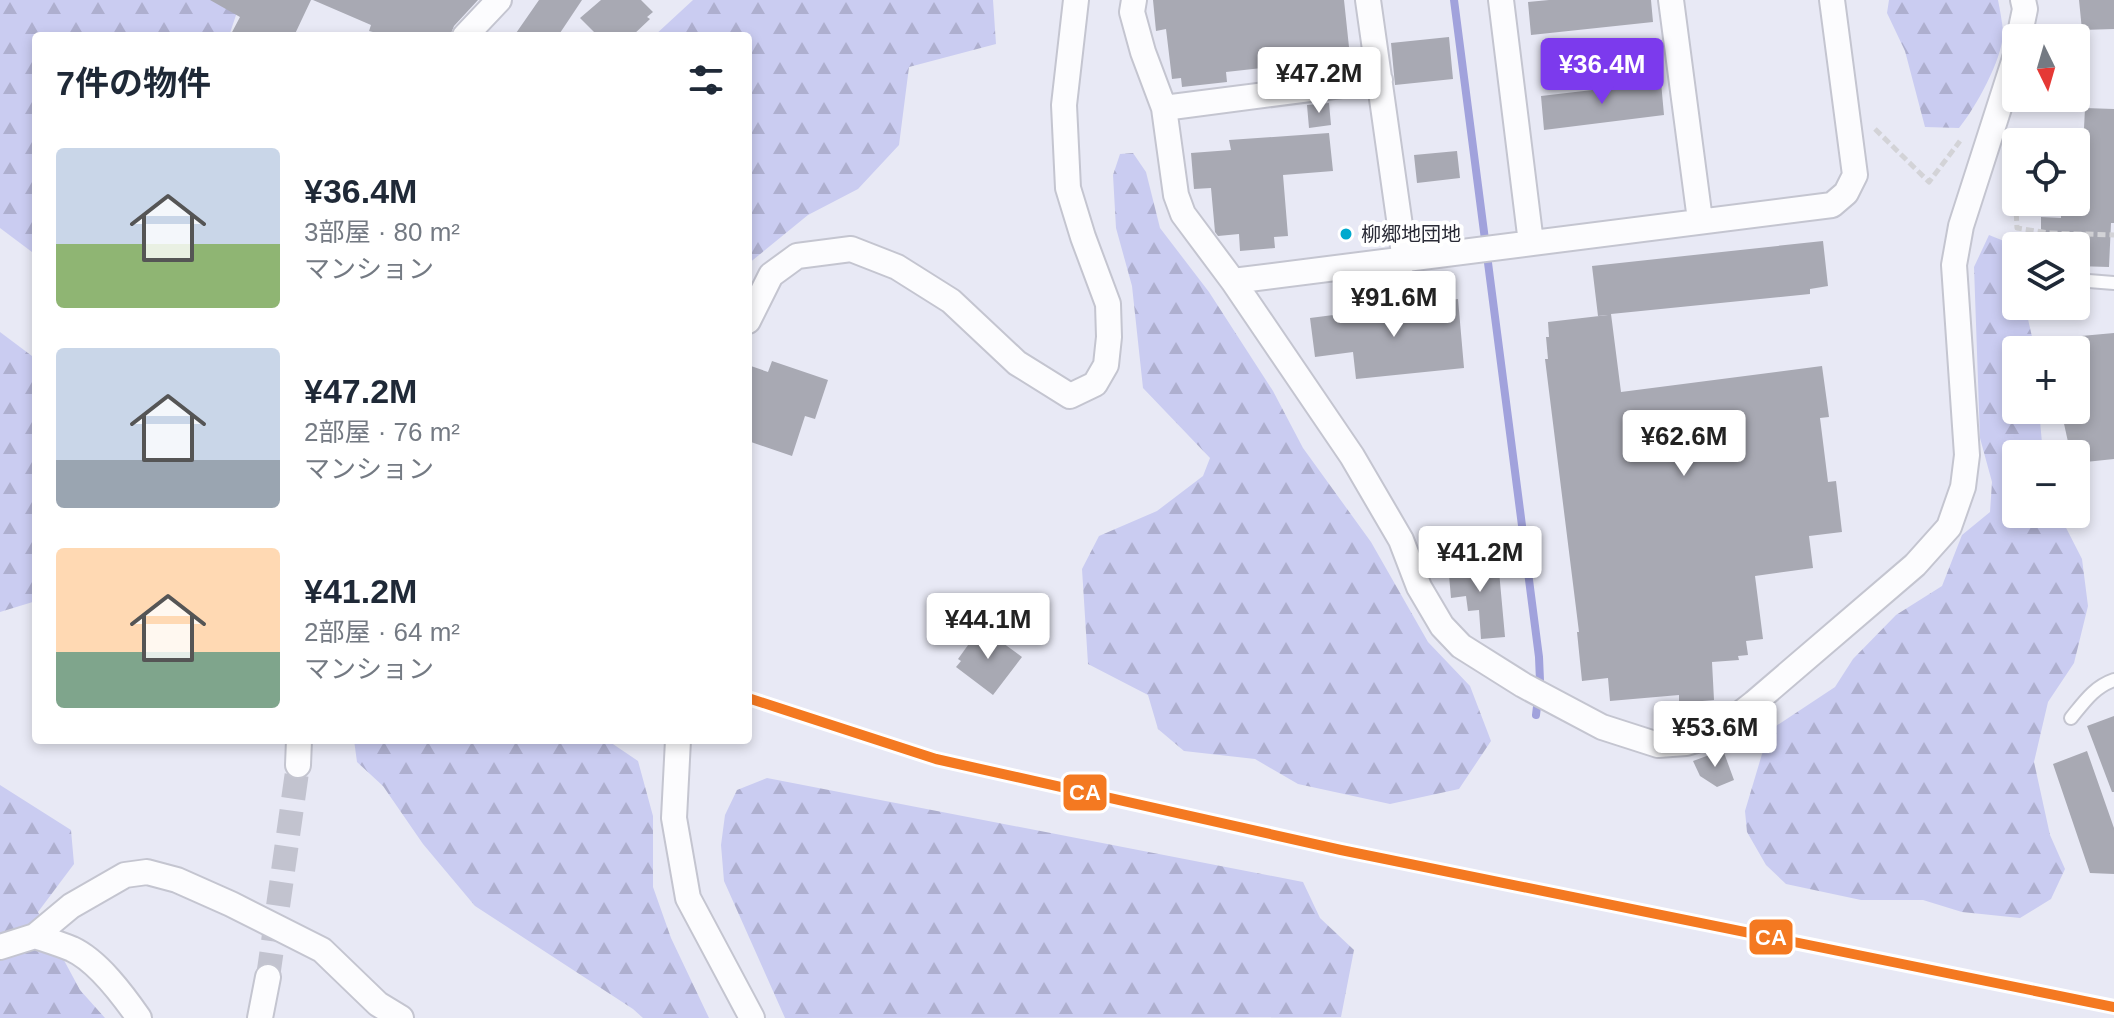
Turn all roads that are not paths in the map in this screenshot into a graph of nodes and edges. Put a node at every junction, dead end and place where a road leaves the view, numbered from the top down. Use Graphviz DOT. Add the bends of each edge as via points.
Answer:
graph roads {
  1 [pos="499,0"];
  2 [pos="1076,0"];
  3 [pos="1134,0"];
  4 [pos="1368,0"];
  5 [pos="1501,0"];
  6 [pos="1671,0"];
  7 [pos="1832,0"];
  8 [pos="2023,0"];
  9 [pos="2022,24"];
  10 [pos="469,32"];
  11 [pos="1380,80"];
  12 [pos="2002,99"];
  13 [pos="1164,108"];
  14 [pos="1700,220"];
  15 [pos="1531,243"];
  16 [pos="1405,261"];
  17 [pos="1233,281"];
  18 [pos="2090,281"];
  19 [pos="2114,283"];
  20 [pos="752,313"];
  21 [pos="2114,680"];
  22 [pos="2071,718"];
  23 [pos="299,744"];
  24 [pos="678,744"];
  25 [pos="298,765"];
  26 [pos="35,936"];
  27 [pos="0,947"];
  28 [pos="268,977"];
  29 [pos="139,1018"];
  30 [pos="260,1018"];
  31 [pos="401,1018"];
  32 [pos="752,1018"];
  1 -- 10 [label="street"];
  2 -- 20 [label="street" via="1065,119 1068,188 1108,304 1106,365 1095,384 1070,396 1017,363 951,301 897,267 851,249 797,256 771,275"];
  3 -- 13 [label="street" via="1132,12 1143,52"];
  4 -- 11 [label="street"];
  5 -- 15 [label="street"];
  6 -- 14 [label="street"];
  7 -- 14 [label="street" via="1855,175 1846,193 1832,205"];
  8 -- 9 [label="street"];
  11 -- 13 [label="street"];
  11 -- 16 [label="street"];
  12 -- 17 [label="street" via="1961,226 1954,265 1967,455 1949,527 1915,565 1754,703 1713,735 1686,743 1658,745 1602,727 1461,646 1419,587 1401,540 1352,456"];
  13 -- 17 [label="street" via="1183,214"];
  14 -- 15 [label="street"];
  15 -- 16 [label="street"];
  16 -- 17 [label="street"];
  18 -- 19 [label="lane"];
  21 -- 22 [label="lane" via="2100,685"];
  23 -- 25 [label="street"];
  24 -- 32 [label="street" via="674,818 688,898"];
  26 -- 27 [label="street"];
  26 -- 29 [label="street" via="82,956"];
  26 -- 31 [label="street" via="94,891 125,875 147,872 231,904 322,950 378,1004"];
  28 -- 30 [label="street"];
}
